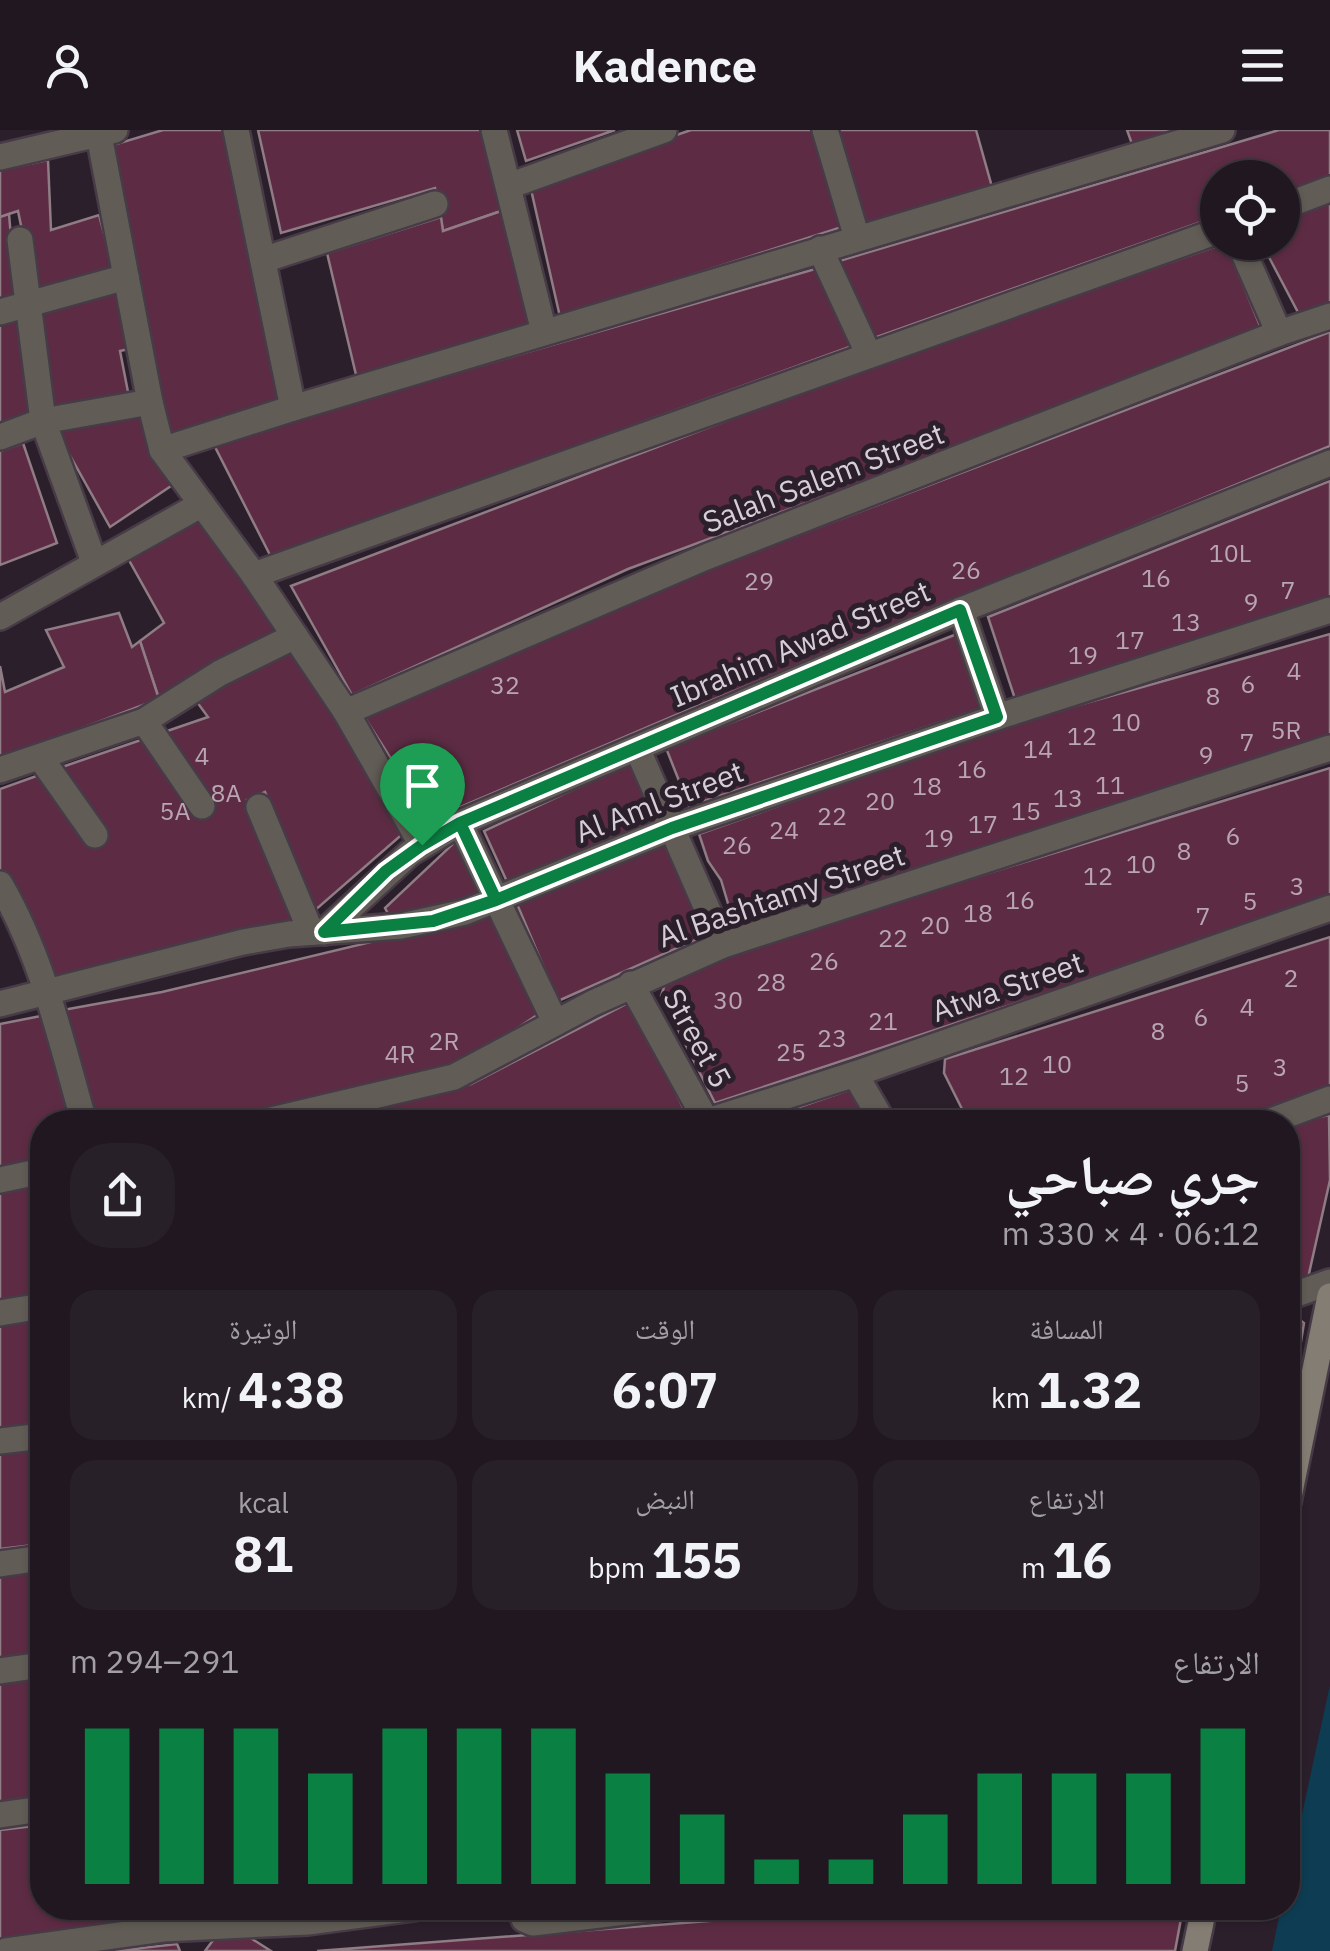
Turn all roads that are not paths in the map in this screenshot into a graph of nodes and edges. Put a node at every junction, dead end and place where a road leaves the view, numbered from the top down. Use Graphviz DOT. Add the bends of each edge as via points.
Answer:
graph roads {
  1 [pos="236,130"];
  2 [pos="494,130"];
  3 [pos="664,130"];
  4 [pos="824,130"];
  5 [pos="1222,130"];
  6 [pos="107,132"];
  7 [pos="0,157"];
  8 [pos="509,186"];
  9 [pos="1330,189"];
  10 [pos="1300,200"];
  11 [pos="435,204"];
  12 [pos="1200,237"];
  13 [pos="857,238"];
  14 [pos="20,240"];
  15 [pos="820,249"];
  16 [pos="263,260"];
  17 [pos="1247,260"];
  18 [pos="126,278"];
  19 [pos="28,303"];
  20 [pos="0,312"];
  21 [pos="1330,316"];
  22 [pos="544,332"];
  23 [pos="1278,332"];
  24 [pos="870,355"];
  25 [pos="150,402"];
  26 [pos="293,408"];
  27 [pos="43,421"];
  28 [pos="0,437"];
  29 [pos="162,450"];
  30 [pos="1330,463"];
  31 [pos="202,504"];
  32 [pos="94,562"];
  33 [pos="254,575"];
  34 [pos="960,610"];
  35 [pos="1330,610"];
  36 [pos="0,617"];
  37 [pos="295,636"];
  38 [pos="346,712"];
  39 [pos="997,717"];
  40 [pos="144,721"];
  41 [pos="637,748"];
  42 [pos="1330,748"];
  43 [pos="40,756"];
  44 [pos="0,770"];
  45 [pos="202,806"];
  46 [pos="259,807"];
  47 [pos="460,823"];
  48 [pos="672,828"];
  49 [pos="96,835"];
  50 [pos="422,845"];
  51 [pos="0,884"];
  52 [pos="496,900"];
  53 [pos="1330,908"];
  54 [pos="318,932"];
  55 [pos="723,945"];
  56 [pos="631,984"];
  57 [pos="48,992"];
  58 [pos="0,1004"];
  59 [pos="555,1022"];
  60 [pos="855,1074"];
  61 [pos="1330,1099"];
  62 [pos="81,1110"];
  63 [pos="314,1110"];
  64 [pos="699,1110"];
  65 [pos="743,1110"];
  66 [pos="875,1110"];
  67 [pos="1300,1110"];
  68 [pos="30,1174"];
  69 [pos="0,1180"];
  70 [pos="1330,1282"];
  71 [pos="1300,1293"];
  72 [pos="1330,1296"];
  73 [pos="30,1308"];
  74 [pos="0,1313"];
  75 [pos="1306,1410"];
  76 [pos="1300,1416"];
  77 [pos="30,1437"];
  78 [pos="0,1441"];
  79 [pos="1300,1441"];
  80 [pos="30,1560"];
  81 [pos="0,1564"];
  82 [pos="30,1667"];
  83 [pos="0,1671"];
  84 [pos="30,1811"];
  85 [pos="0,1815"];
  86 [pos="323,1920"];
  87 [pos="526,1920"];
  88 [pos="558,1920"];
  89 [pos="1201,1920"];
  90 [pos="6,1951"];
  91 [pos="1195,1951"];
  1 -- 16 [label="street"];
  2 -- 8 [label="street"];
  3 -- 8 [label="street"];
  4 -- 13 [label="street"];
  5 -- 13 [label="street"];
  6 -- 7 [label="street"];
  6 -- 18 [label="street"];
  8 -- 22 [label="street"];
  9 -- 10 [label="street"];
  11 -- 16 [label="street"];
  12 -- 24 [label="street"];
  13 -- 15 [label="street"];
  14 -- 19 [label="street"];
  15 -- 22 [label="street"];
  15 -- 24 [label="street"];
  16 -- 26 [label="street"];
  17 -- 23 [label="street"];
  18 -- 19 [label="street"];
  18 -- 25 [label="street"];
  19 -- 20 [label="street"];
  19 -- 27 [label="street"];
  21 -- 23 [label="street, Salah Salem Street"];
  22 -- 26 [label="street"];
  23 -- 38 [label="street, Salah Salem Street" via="706,558"];
  24 -- 33 [label="street"];
  25 -- 27 [label="street"];
  25 -- 29 [label="street"];
  26 -- 29 [label="street"];
  27 -- 28 [label="street"];
  27 -- 32 [label="street"];
  29 -- 31 [label="street"];
  30 -- 34 [label="street, Ibrahim Awad Street"];
  31 -- 32 [label="street"];
  31 -- 33 [label="street"];
  32 -- 36 [label="street"];
  33 -- 37 [label="street"];
  34 -- 39 [label="street"];
  34 -- 41 [label="street, Ibrahim Awad Street"];
  35 -- 39 [label="street, Al Aml Street"];
  37 -- 38 [label="street"];
  37 -- 40 [label="street"];
  38 -- 50 [label="street"];
  39 -- 48 [label="street, Al Aml Street"];
  40 -- 43 [label="street"];
  40 -- 45 [label="street"];
  41 -- 47 [label="street, Ibrahim Awad Street"];
  41 -- 48 [label="street"];
  42 -- 55 [label="street, Al Bashtamy Street"];
  43 -- 44 [label="street"];
  43 -- 49 [label="street"];
  46 -- 54 [label="street"];
  47 -- 50 [label="street, Ibrahim Awad Street"];
  47 -- 52 [label="street"];
  48 -- 52 [label="street, Al Aml Street"];
  48 -- 55 [label="street"];
  50 -- 54 [label="street, Ibrahim Awad Street"];
  51 -- 57 [label="street"];
  52 -- 54 [label="street, Al Aml Street" via="433,921"];
  52 -- 59 [label="street"];
  53 -- 60 [label="street, Atwa Street"];
  54 -- 57 [label="street, Al Aml Street" via="244,942"];
  55 -- 56 [label="street, Al Bashtamy Street"];
  56 -- 59 [label="street, Al Bashtamy Street"];
  56 -- 64 [label="street, Street 5"];
  57 -- 58 [label="street, Al Aml Street"];
  57 -- 62 [label="street"];
  59 -- 63 [label="street, Al Bashtamy Street" via="454,1077"];
  60 -- 65 [label="street, Atwa Street"];
  60 -- 66 [label="street"];
  61 -- 67 [label="street"];
  68 -- 69 [label="street"];
  70 -- 71 [label="street"];
  72 -- 75 [label="main road"];
  73 -- 74 [label="street"];
  75 -- 76 [label="street"];
  75 -- 79 [label="main road"];
  77 -- 78 [label="street"];
  80 -- 81 [label="street"];
  82 -- 83 [label="street"];
  84 -- 85 [label="street"];
  86 -- 90 [label="street" via="163,1929"];
  87 -- 88 [label="street"];
  89 -- 91 [label="main road"];
}
